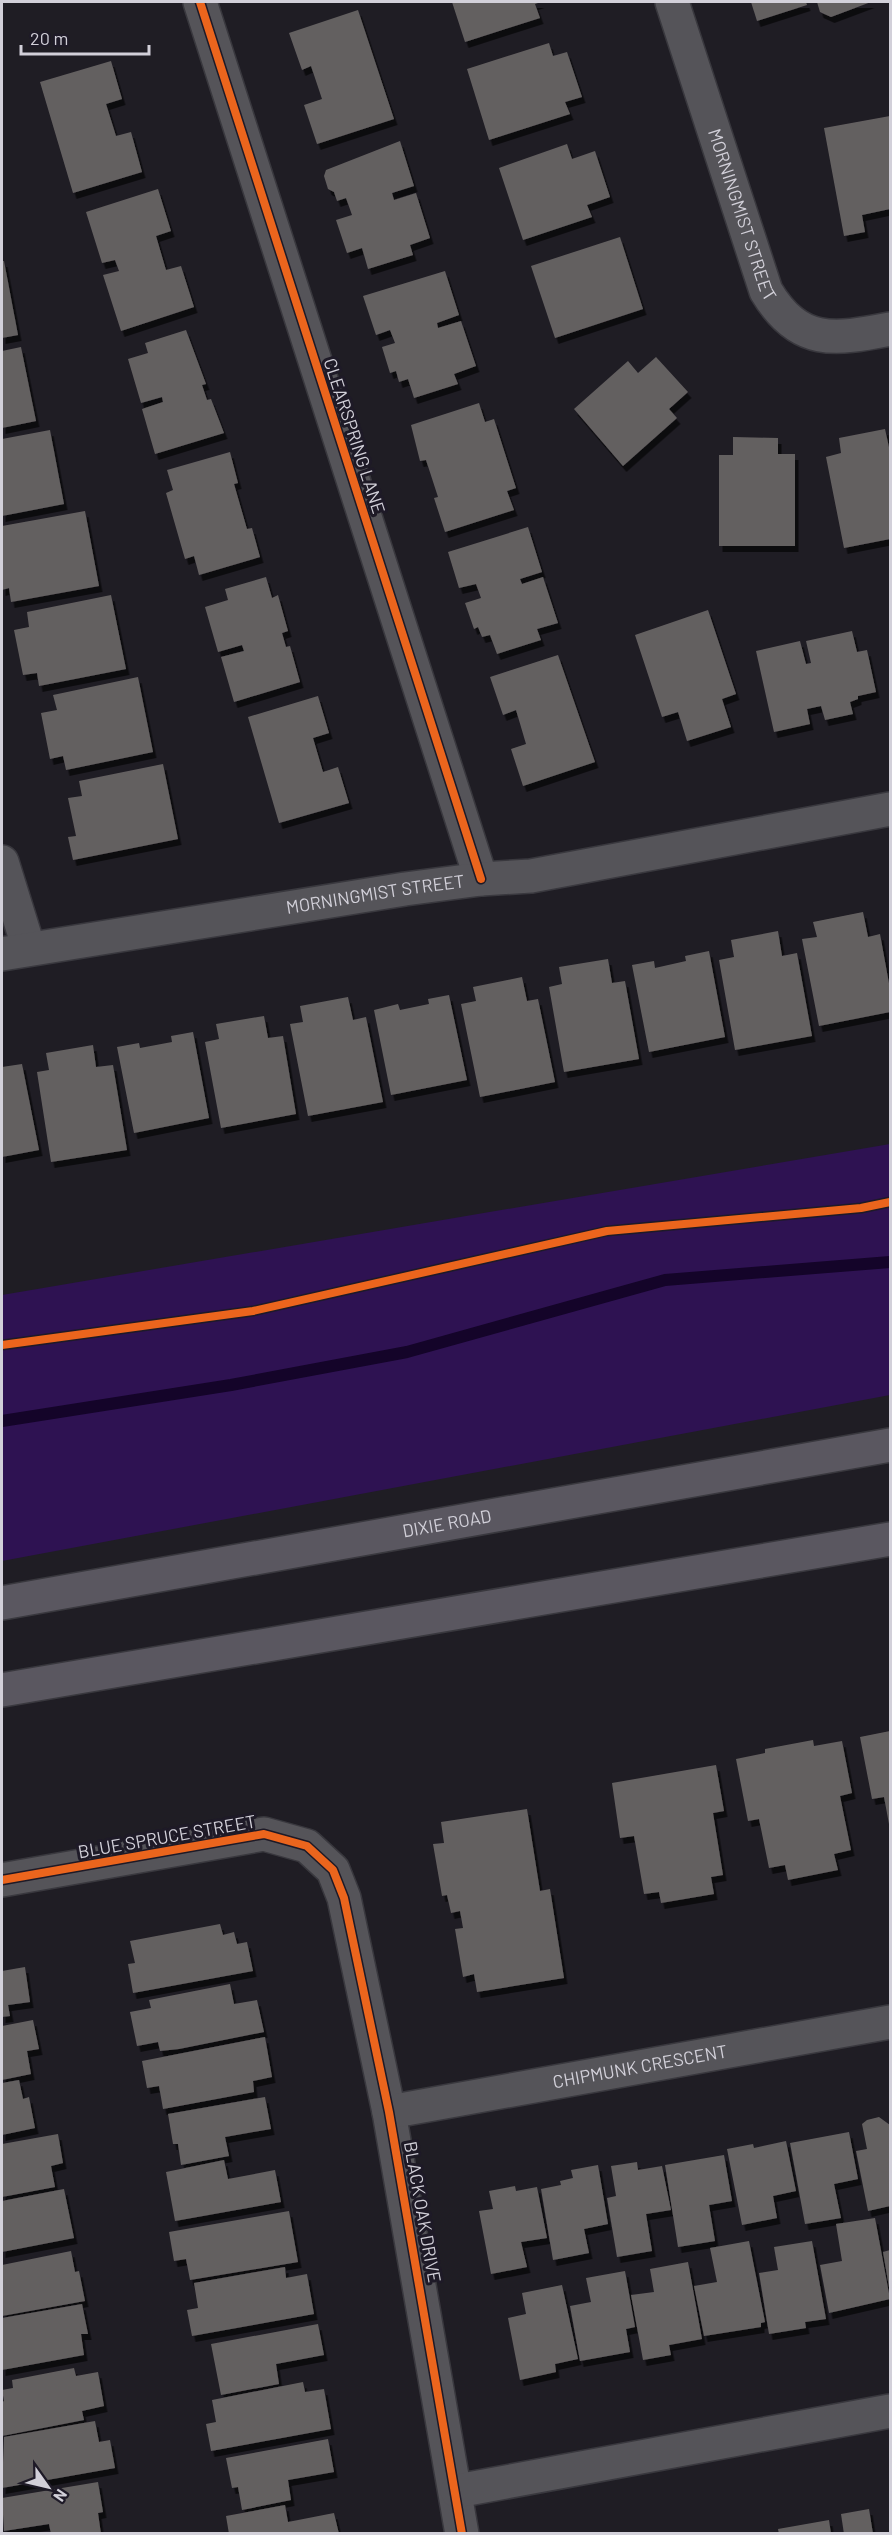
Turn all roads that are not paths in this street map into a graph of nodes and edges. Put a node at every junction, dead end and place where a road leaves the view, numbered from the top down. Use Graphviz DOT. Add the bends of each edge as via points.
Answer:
graph roads {
  1 [pos="200,2"];
  2 [pos="672,2"];
  3 [pos="891,329"];
  4 [pos="891,809"];
  5 [pos="2,862"];
  6 [pos="481,879"];
  7 [pos="15,952"];
  8 [pos="891,1445"];
  9 [pos="891,1539"];
  10 [pos="2,1603"];
  11 [pos="2,1690"];
  12 [pos="2,1881"];
  13 [pos="344,1898"];
  14 [pos="891,2022"];
  15 [pos="389,2112"];
  16 [pos="891,2411"];
  17 [pos="456,2491"];
  18 [pos="462,2534"];
  1 -- 6 [label="street, CLEARSPRING LANE"];
  2 -- 3 [label="street, MORNINGMIST STREET" via="766,291 780,314 819,336 840,337"];
  4 -- 6 [label="street, MORNINGMIST STREET" via="531,876"];
  5 -- 7 [label="street"];
  6 -- 7 [label="street, MORNINGMIST STREET"];
  8 -- 10 [label="main road, DIXIE ROAD"];
  9 -- 11 [label="main road"];
  12 -- 13 [label="street, BLUE SPRUCE STREET" via="264,1834 307,1846 333,1870"];
  13 -- 15 [label="street, BLACK OAK DRIVE"];
  14 -- 15 [label="street, CHIPMUNK CRESCENT"];
  15 -- 17 [label="street, BLACK OAK DRIVE"];
  16 -- 17 [label="street"];
  17 -- 18 [label="street, BLACK OAK DRIVE"];
}
